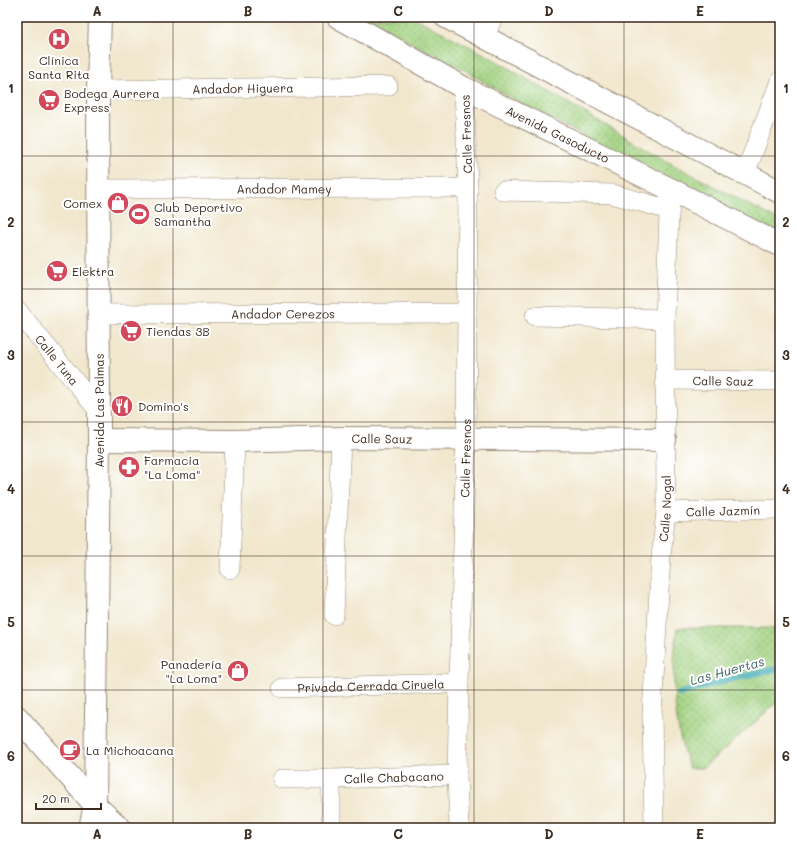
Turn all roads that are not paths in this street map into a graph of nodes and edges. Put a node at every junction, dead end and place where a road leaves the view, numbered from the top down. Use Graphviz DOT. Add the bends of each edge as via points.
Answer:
graph roads {
  1 [pos="338,17"];
  2 [pos="446,17"];
  3 [pos="493,17"];
  4 [pos="96,21"];
  5 [pos="484,37"];
  6 [pos="780,81"];
  7 [pos="388,86"];
  8 [pos="464,88"];
  9 [pos="98,90"];
  10 [pos="745,174"];
  11 [pos="468,188"];
  12 [pos="99,189"];
  13 [pos="670,189"];
  14 [pos="503,191"];
  15 [pos="780,192"];
  16 [pos="670,210"];
  17 [pos="780,245"];
  18 [pos="17,310"];
  19 [pos="467,313"];
  20 [pos="99,314"];
  21 [pos="535,316"];
  22 [pos="665,319"];
  23 [pos="666,380"];
  24 [pos="780,381"];
  25 [pos="98,410"];
  26 [pos="341,438"];
  27 [pos="466,439"];
  28 [pos="99,440"];
  29 [pos="665,440"];
  30 [pos="235,441"];
  31 [pos="780,509"];
  32 [pos="666,512"];
  33 [pos="230,569"];
  34 [pos="334,615"];
  35 [pos="459,683"];
  36 [pos="282,688"];
  37 [pos="17,717"];
  38 [pos="457,775"];
  39 [pos="282,779"];
  40 [pos="331,779"];
  41 [pos="95,805"];
  42 [pos="90,828"];
  43 [pos="120,828"];
  44 [pos="331,828"];
  45 [pos="459,828"];
  46 [pos="654,828"];
  1 -- 8 [label="street, Avenida Gasoducto"];
  2 -- 5 [label="street"];
  3 -- 5 [label="street"];
  4 -- 9 [label="street, Avenida Las Palmas"];
  5 -- 10 [label="street"];
  6 -- 10 [label="street"];
  7 -- 9 [label="street, Andador Higuera"];
  8 -- 11 [label="street, Calle Fresnos"];
  8 -- 13 [label="street, Avenida Gasoducto"];
  9 -- 12 [label="street, Avenida Las Palmas"];
  10 -- 15 [label="street"];
  11 -- 12 [label="street, Andador Mamey"];
  11 -- 19 [label="street, Calle Fresnos"];
  12 -- 20 [label="street, Avenida Las Palmas"];
  13 -- 16 [label="street, Calle Nogal"];
  13 -- 17 [label="street, Avenida Gasoducto"];
  14 -- 16 [label="street" via="612,194"];
  16 -- 22 [label="street, Calle Nogal"];
  18 -- 25 [label="street, Calle Tuna"];
  19 -- 20 [label="street, Andador Cerezos"];
  19 -- 27 [label="street, Calle Fresnos"];
  20 -- 25 [label="street, Avenida Las Palmas"];
  21 -- 22 [label="street"];
  22 -- 23 [label="street, Calle Nogal"];
  23 -- 24 [label="street, Calle Sauz"];
  23 -- 29 [label="street, Calle Nogal"];
  25 -- 28 [label="street, Avenida Las Palmas"];
  26 -- 27 [label="street, Calle Sauz"];
  26 -- 30 [label="street, Calle Sauz"];
  26 -- 34 [label="street"];
  27 -- 29 [label="street, Calle Sauz"];
  27 -- 35 [label="street, Calle Fresnos"];
  28 -- 30 [label="street, Calle Sauz"];
  28 -- 41 [label="street, Avenida Las Palmas"];
  29 -- 32 [label="street, Calle Nogal"];
  30 -- 33 [label="street"];
  31 -- 32 [label="street, Calle Jazmín"];
  32 -- 46 [label="street, Calle Nogal" via="652,713"];
  35 -- 36 [label="street, Privada Cerrada Ciruela"];
  35 -- 38 [label="street, Calle Fresnos"];
  37 -- 41 [label="street"];
  38 -- 40 [label="street, Calle Chabacano"];
  38 -- 45 [label="street, Calle Fresnos"];
  39 -- 40 [label="street, Calle Chabacano"];
  40 -- 44 [label="street"];
  41 -- 42 [label="street, Avenida Las Palmas"];
  41 -- 43 [label="street"];
}
